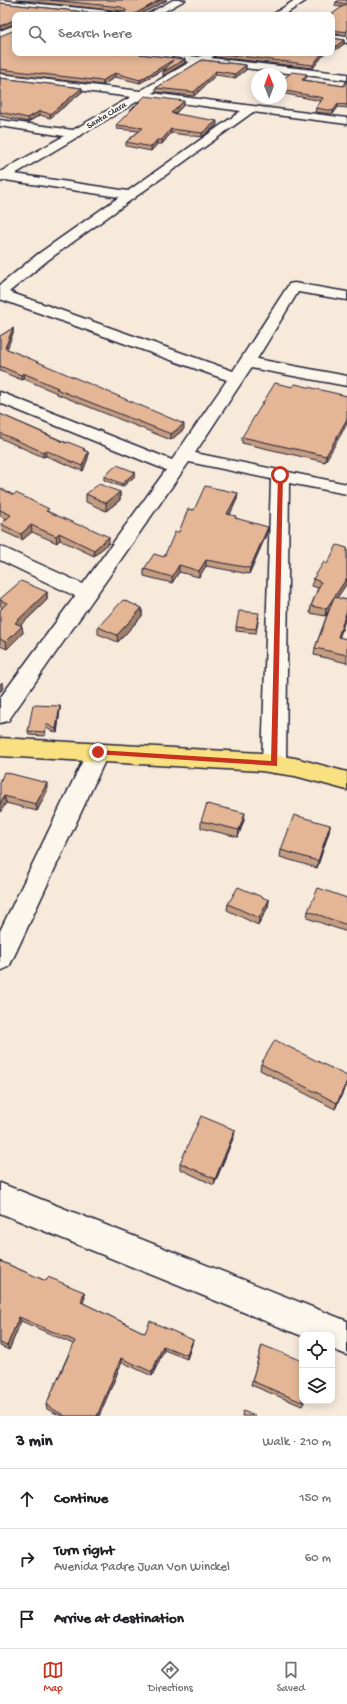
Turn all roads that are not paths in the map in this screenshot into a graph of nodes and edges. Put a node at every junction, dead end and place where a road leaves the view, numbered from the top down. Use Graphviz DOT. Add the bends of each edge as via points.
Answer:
graph roads {
  1 [pos="72,0"];
  2 [pos="180,0"];
  3 [pos="302,0"];
  4 [pos="0,2"];
  5 [pos="57,8"];
  6 [pos="48,12"];
  7 [pos="93,12"];
  8 [pos="158,12"];
  9 [pos="282,12"];
  10 [pos="12,29"];
  11 [pos="0,35"];
  12 [pos="0,38"];
  13 [pos="335,38"];
  14 [pos="12,40"];
  15 [pos="347,40"];
  16 [pos="165,56"];
  17 [pos="208,56"];
  18 [pos="202,60"];
  19 [pos="0,77"];
  20 [pos="347,77"];
  21 [pos="141,95"];
  22 [pos="252,109"];
  23 [pos="347,121"];
  24 [pos="0,123"];
  25 [pos="77,134"];
  26 [pos="1,177"];
  27 [pos="131,195"];
  28 [pos="0,293"];
  29 [pos="347,296"];
  30 [pos="247,362"];
  31 [pos="236,378"];
  32 [pos="347,381"];
  33 [pos="0,397"];
  34 [pos="180,462"];
  35 [pos="280,475"];
  36 [pos="347,489"];
  37 [pos="0,552"];
  38 [pos="86,593"];
  39 [pos="0,715"];
  40 [pos="0,747"];
  41 [pos="98,752"];
  42 [pos="274,764"];
  43 [pos="347,781"];
  44 [pos="0,959"];
  45 [pos="0,1198"];
  46 [pos="347,1338"];
  1 -- 5 [label="street"];
  2 -- 8 [label="street"];
  3 -- 9 [label="street"];
  4 -- 5 [label="street"];
  5 -- 6 [label="street"];
  5 -- 7 [label="street"];
  10 -- 11 [label="street"];
  12 -- 14 [label="street"];
  13 -- 15 [label="street"];
  16 -- 18 [label="street"];
  17 -- 18 [label="street, Santa Clara"];
  18 -- 20 [label="street"];
  18 -- 21 [label="street, Santa Clara"];
  19 -- 21 [label="street"];
  21 -- 22 [label="street"];
  21 -- 25 [label="street, Santa Clara"];
  22 -- 23 [label="street"];
  22 -- 27 [label="street"];
  24 -- 25 [label="street"];
  25 -- 26 [label="street, Santa Clara"];
  26 -- 27 [label="street"];
  27 -- 28 [label="street" via="44,257"];
  28 -- 31 [label="street"];
  29 -- 30 [label="street" via="294,287"];
  30 -- 31 [label="street"];
  30 -- 32 [label="street"];
  31 -- 34 [label="street"];
  33 -- 34 [label="street"];
  34 -- 35 [label="street"];
  34 -- 38 [label="street"];
  35 -- 36 [label="street"];
  35 -- 42 [label="street"];
  37 -- 38 [label="street"];
  38 -- 39 [label="street"];
  40 -- 41 [label="main road"];
  41 -- 42 [label="main road"];
  41 -- 44 [label="street"];
  42 -- 43 [label="main road"];
  45 -- 46 [label="street"];
}
